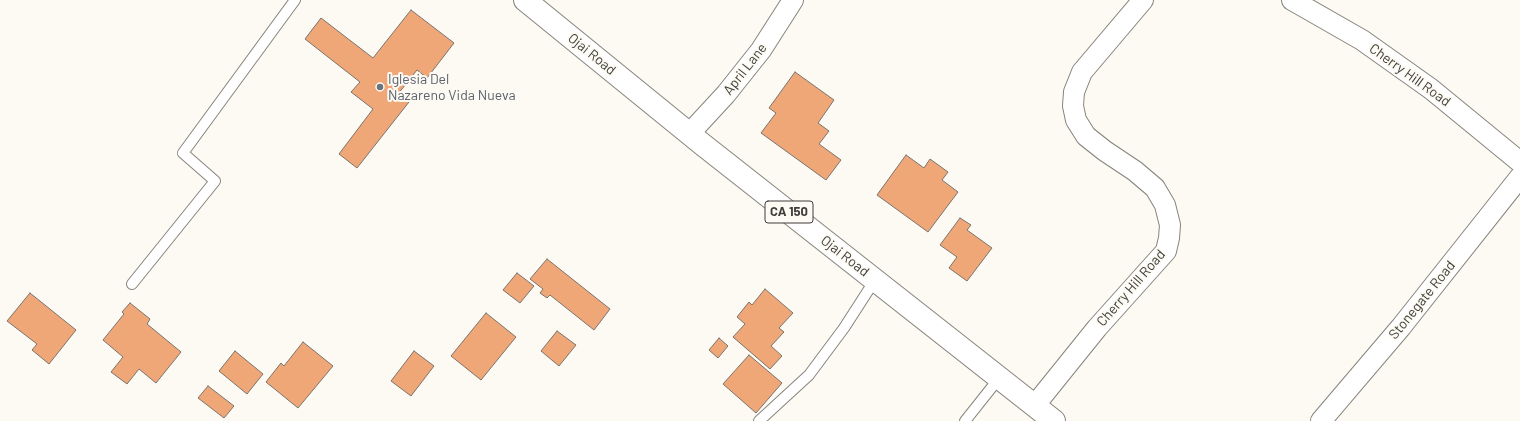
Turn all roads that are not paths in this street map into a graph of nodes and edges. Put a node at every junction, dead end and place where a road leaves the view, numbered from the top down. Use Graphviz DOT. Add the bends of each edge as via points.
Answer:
graph roads {
  1 [pos="295,0"];
  2 [pos="525,0"];
  3 [pos="794,0"];
  4 [pos="1143,0"];
  5 [pos="1292,0"];
  6 [pos="690,133"];
  7 [pos="1520,162"];
  8 [pos="1520,177"];
  9 [pos="875,280"];
  10 [pos="132,284"];
  11 [pos="1000,377"];
  12 [pos="1035,405"];
  13 [pos="759,421"];
  14 [pos="965,421"];
  15 [pos="1054,421"];
  16 [pos="1321,421"];
  1 -- 10 [label="lane" via="183,153 215,181"];
  2 -- 6 [label="main road, Ojai Road / CA 150"];
  3 -- 6 [label="street, April Lane" via="741,75"];
  4 -- 12 [label="street, Cherry Hill Road" via="1082,72 1074,92 1073,106 1076,120 1086,136 1136,171 1155,188 1165,205 1170,225 1166,251 1097,328"];
  5 -- 7 [label="street, Cherry Hill Road" via="1374,49 1431,89"];
  6 -- 9 [label="main road, Ojai Road / CA 150"];
  8 -- 16 [label="street, Stonegate Road" via="1401,327"];
  9 -- 11 [label="main road, Ojai Road / CA 150"];
  9 -- 13 [label="lane" via="809,375"];
  11 -- 12 [label="main road, Ojai Road / CA 150"];
  11 -- 14 [label="lane"];
  12 -- 15 [label="main road, Ojai Road / CA 150"];
}
